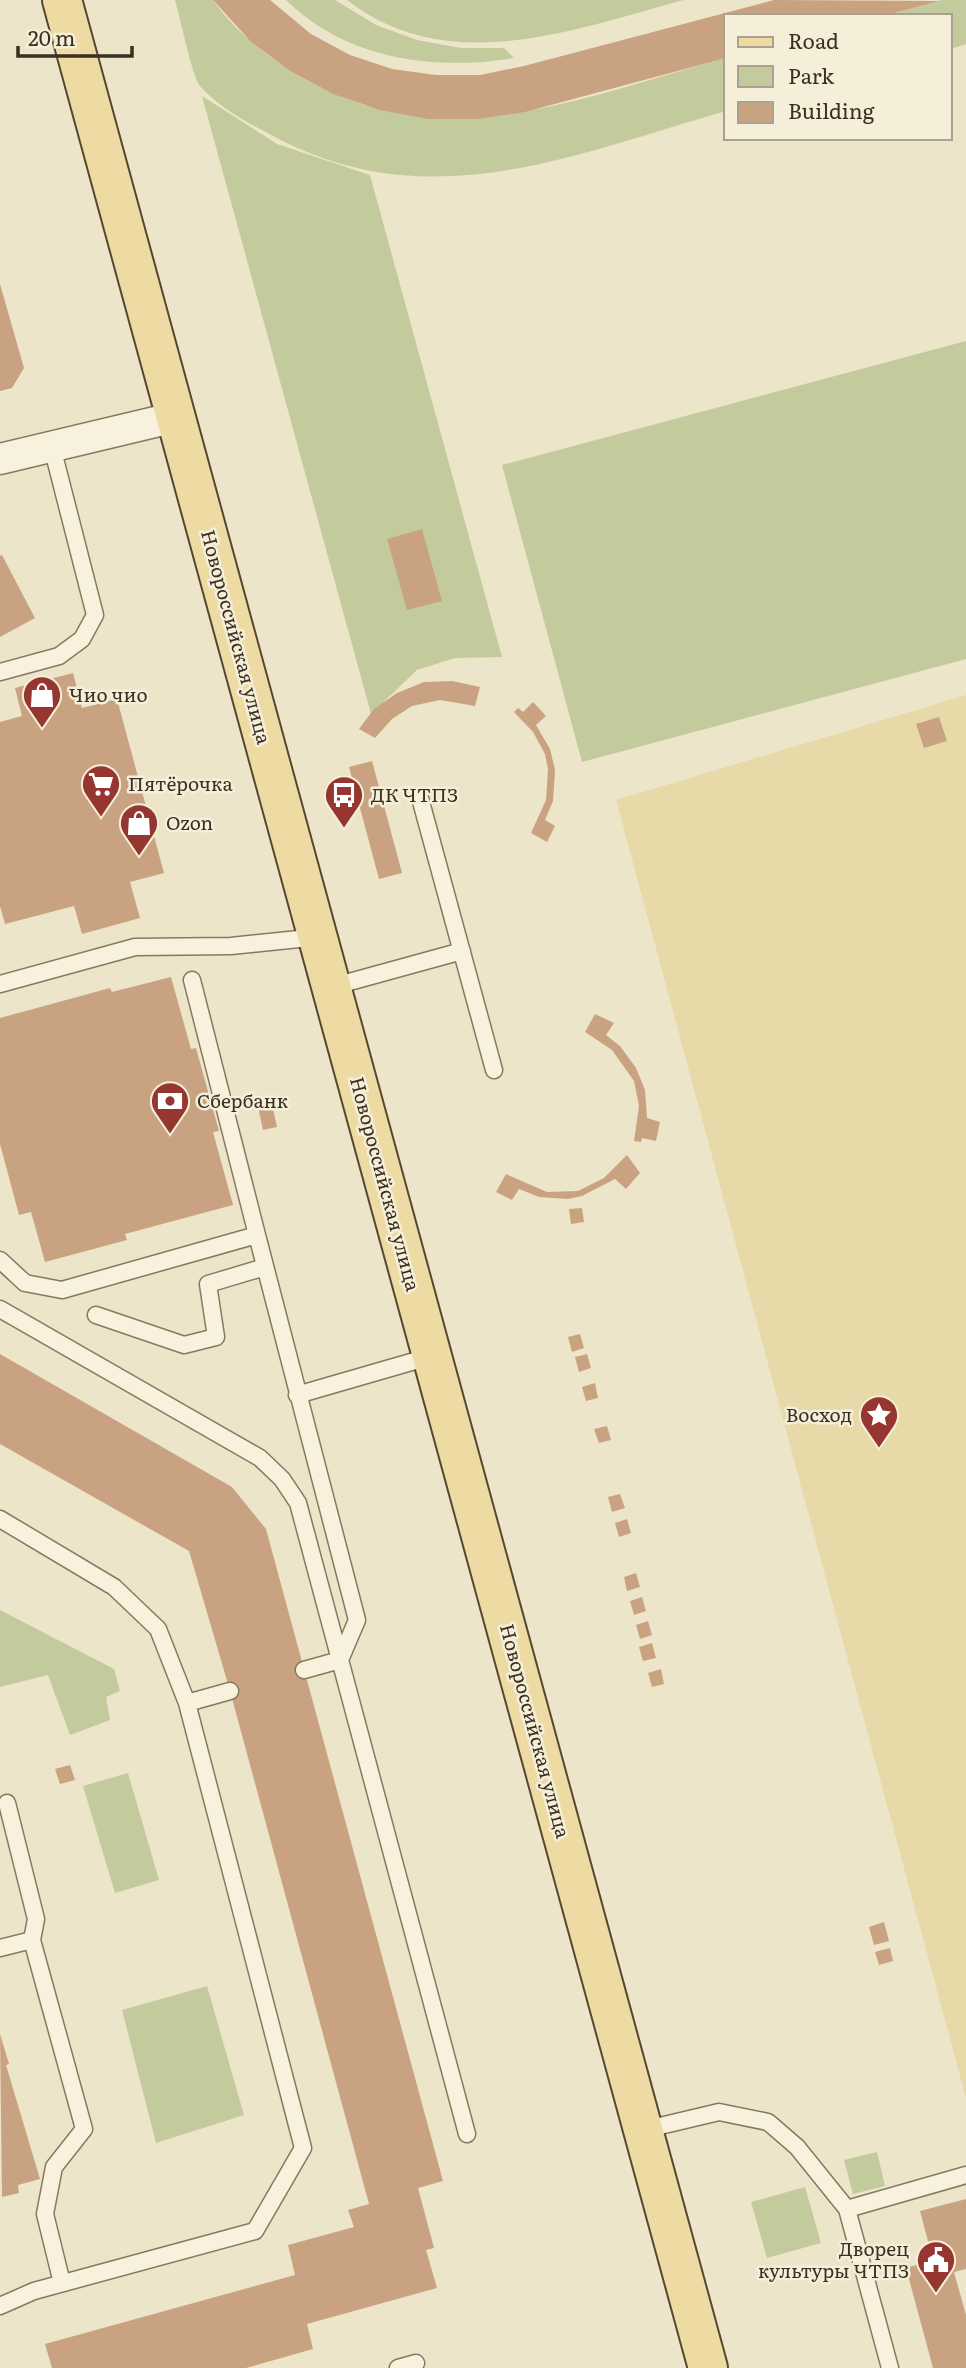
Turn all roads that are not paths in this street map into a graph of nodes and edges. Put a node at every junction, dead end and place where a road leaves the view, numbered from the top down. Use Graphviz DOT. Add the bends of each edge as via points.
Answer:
graph roads {
  1 [pos="62,0"];
  2 [pos="176,417"];
  3 [pos="52,447"];
  4 [pos="0,458"];
  5 [pos="0,672"];
  6 [pos="420,798"];
  7 [pos="317,937"];
  8 [pos="462,951"];
  9 [pos="192,980"];
  10 [pos="0,984"];
  11 [pos="331,987"];
  12 [pos="494,1070"];
  13 [pos="257,1235"];
  14 [pos="0,1260"];
  15 [pos="265,1267"];
  16 [pos="0,1309"];
  17 [pos="96,1315"];
  18 [pos="432,1356"];
  19 [pos="297,1395"];
  20 [pos="0,1519"];
  21 [pos="340,1660"];
  22 [pos="304,1670"];
  23 [pos="230,1691"];
  24 [pos="187,1703"];
  25 [pos="6,1803"];
  26 [pos="32,1940"];
  27 [pos="0,1948"];
  28 [pos="643,2130"];
  29 [pos="467,2134"];
  30 [pos="966,2175"];
  31 [pos="847,2209"];
  32 [pos="62,2283"];
  33 [pos="0,2306"];
  34 [pos="416,2363"];
  35 [pos="398,2368"];
  36 [pos="708,2368"];
  37 [pos="890,2368"];
  1 -- 2 [label="main road, Новороссийская улица"];
  2 -- 3 [label="street"];
  2 -- 7 [label="main road, Новороссийская улица"];
  3 -- 4 [label="street"];
  3 -- 5 [label="lane" via="95,615 82,639 59,656"];
  6 -- 8 [label="lane"];
  7 -- 10 [label="lane" via="231,946 135,947"];
  7 -- 11 [label="main road, Новороссийская улица"];
  8 -- 11 [label="lane"];
  8 -- 12 [label="lane"];
  9 -- 13 [label="lane"];
  11 -- 18 [label="main road, Новороссийская улица"];
  13 -- 14 [label="lane" via="62,1290 26,1283"];
  13 -- 15 [label="lane"];
  15 -- 17 [label="lane" via="208,1284 216,1337 184,1345"];
  15 -- 19 [label="lane"];
  16 -- 21 [label="lane" via="260,1458 282,1479 298,1503"];
  18 -- 19 [label="lane"];
  18 -- 28 [label="main road, Новороссийская улица"];
  19 -- 21 [label="lane" via="357,1620"];
  20 -- 24 [label="lane" via="114,1587 158,1629"];
  21 -- 22 [label="lane"];
  21 -- 29 [label="lane"];
  23 -- 24 [label="lane"];
  24 -- 32 [label="lane" via="303,2148 255,2231"];
  25 -- 26 [label="lane" via="36,1919"];
  26 -- 27 [label="lane"];
  26 -- 32 [label="lane" via="84,2129 54,2167 45,2214"];
  28 -- 31 [label="lane" via="719,2112 768,2122 797,2147"];
  28 -- 36 [label="main road, Новороссийская улица"];
  30 -- 31 [label="lane"];
  31 -- 37 [label="lane"];
  32 -- 33 [label="lane"];
  34 -- 35 [label="lane"];
}
